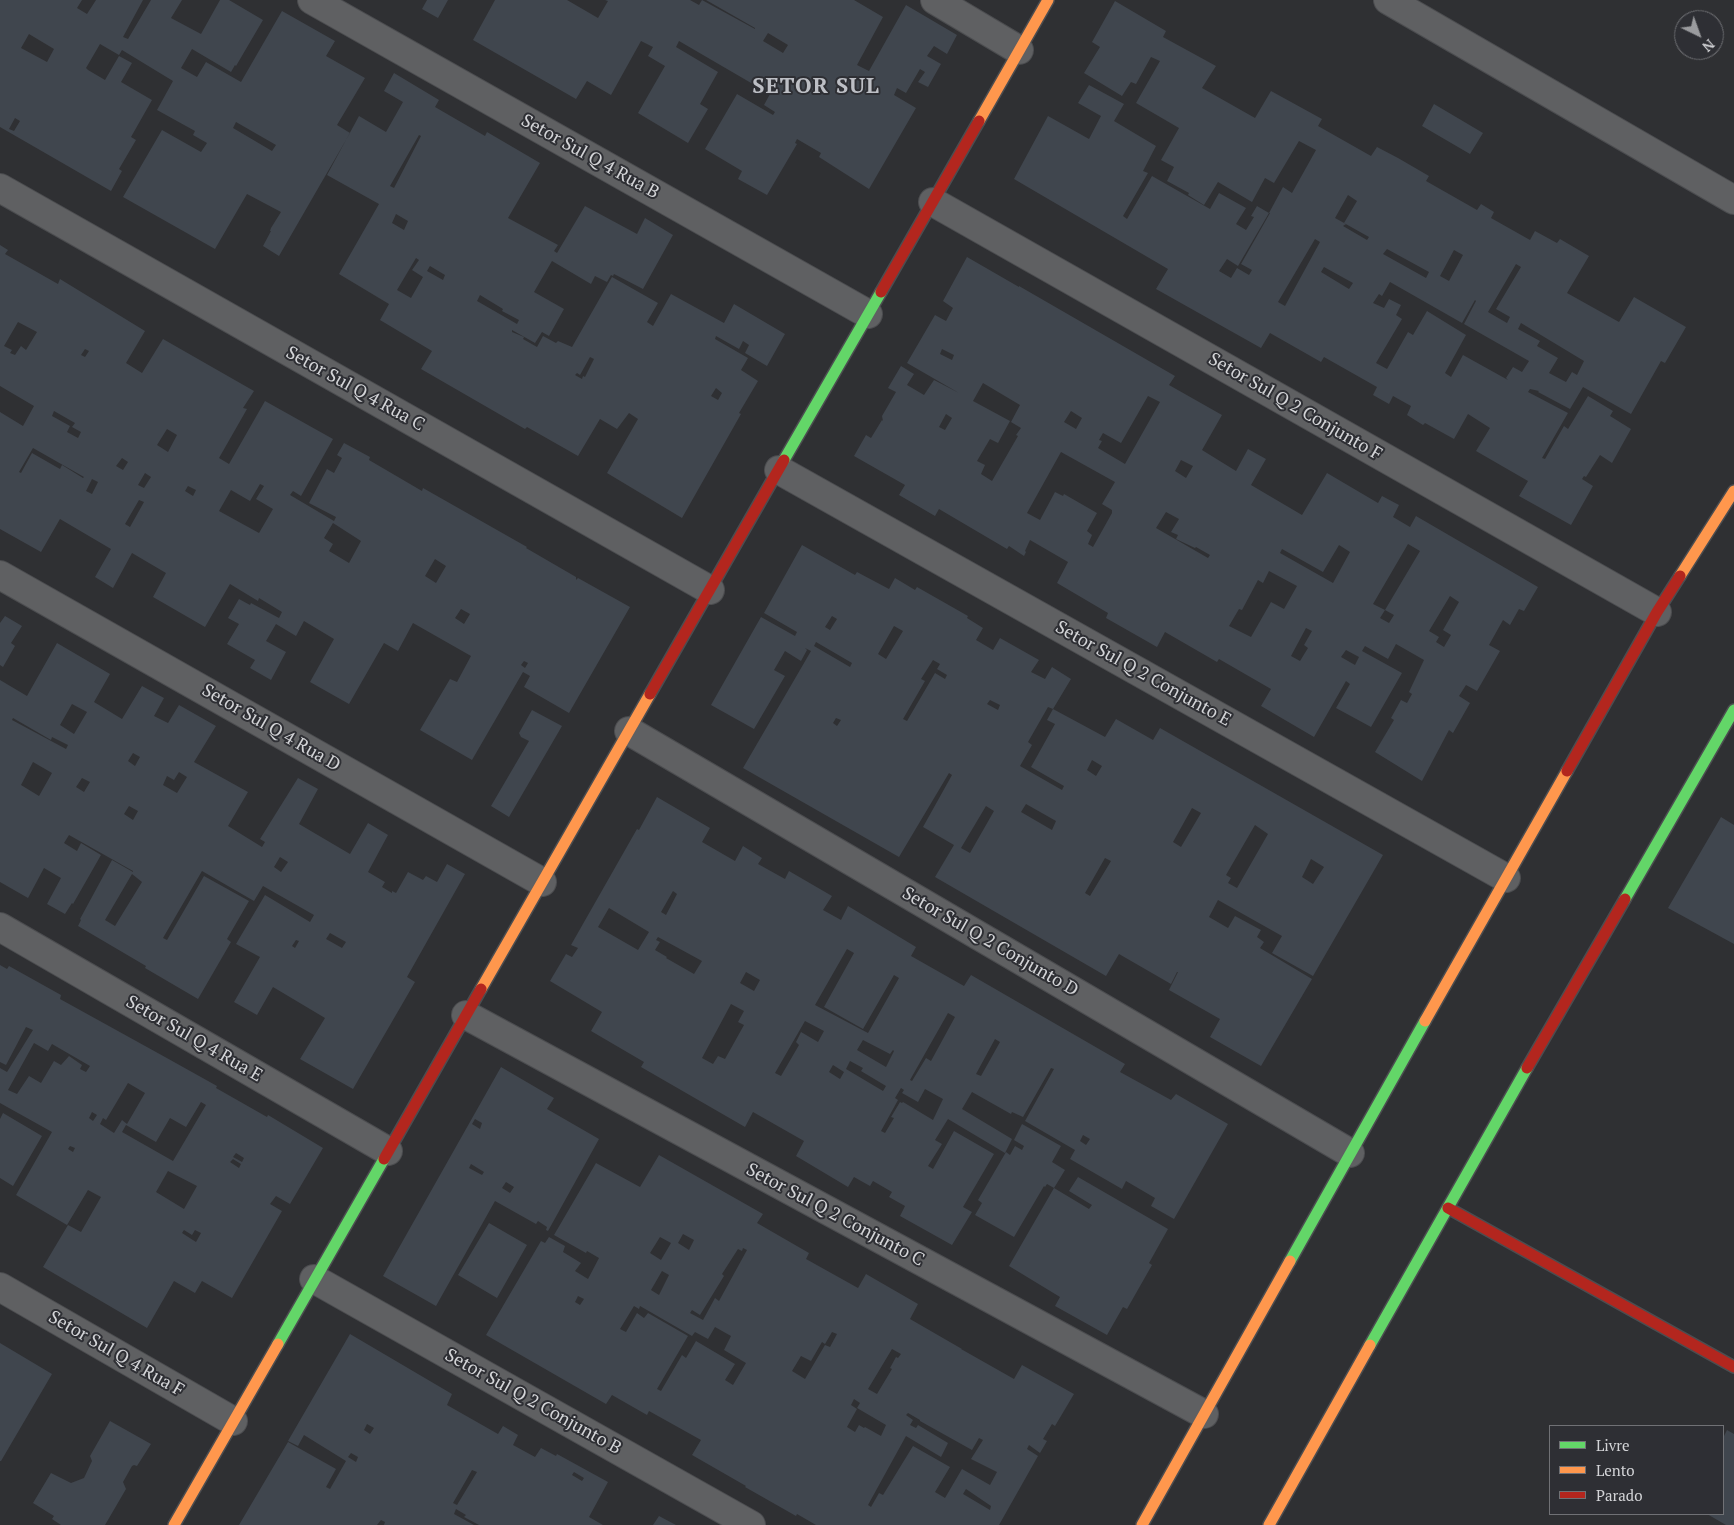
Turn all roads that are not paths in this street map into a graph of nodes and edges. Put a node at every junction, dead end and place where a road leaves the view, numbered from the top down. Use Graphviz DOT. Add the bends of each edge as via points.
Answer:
graph roads {
  1 [pos="312,0"];
  2 [pos="935,0"];
  3 [pos="1048,0"];
  4 [pos="1388,0"];
  5 [pos="1020,50"];
  6 [pos="0,188"];
  7 [pos="1734,200"];
  8 [pos="933,202"];
  9 [pos="868,314"];
  10 [pos="779,470"];
  11 [pos="1733,495"];
  12 [pos="0,575"];
  13 [pos="710,590"];
  14 [pos="1657,612"];
  15 [pos="1734,710"];
  16 [pos="629,731"];
  17 [pos="1506,878"];
  18 [pos="542,882"];
  19 [pos="0,927"];
  20 [pos="466,1015"];
  21 [pos="388,1151"];
  22 [pos="1350,1153"];
  23 [pos="1448,1208"];
  24 [pos="314,1279"];
  25 [pos="0,1287"];
  26 [pos="1734,1366"];
  27 [pos="1204,1414"];
  28 [pos="233,1421"];
  29 [pos="174,1525"];
  30 [pos="751,1525"];
  31 [pos="1142,1525"];
  32 [pos="1269,1525"];
  1 -- 9 [label="street, Setor Sul Q 4 Rua B"];
  2 -- 5 [label="street"];
  3 -- 5 [label="street"];
  4 -- 7 [label="street"];
  5 -- 8 [label="street"];
  6 -- 13 [label="street, Setor Sul Q 4 Rua C"];
  8 -- 9 [label="street"];
  8 -- 14 [label="street, Setor Sul Q 2 Conjunto F"];
  9 -- 10 [label="street"];
  10 -- 13 [label="street"];
  10 -- 17 [label="street, Setor Sul Q 2 Conjunto E"];
  11 -- 14 [label="street"];
  12 -- 18 [label="street, Setor Sul Q 4 Rua D"];
  13 -- 16 [label="street"];
  14 -- 17 [label="street"];
  15 -- 23 [label="street"];
  16 -- 18 [label="street"];
  16 -- 22 [label="street, Setor Sul Q 2 Conjunto D"];
  17 -- 22 [label="street"];
  18 -- 20 [label="street"];
  19 -- 21 [label="street, Setor Sul Q 4 Rua E"];
  20 -- 21 [label="street"];
  20 -- 27 [label="street, Setor Sul Q 2 Conjunto C"];
  21 -- 24 [label="street"];
  22 -- 27 [label="street"];
  23 -- 26 [label="street"];
  23 -- 32 [label="street"];
  24 -- 28 [label="street"];
  24 -- 30 [label="street, Setor Sul Q 2 Conjunto B"];
  25 -- 28 [label="street, Setor Sul Q 4 Rua F"];
  27 -- 31 [label="street"];
  28 -- 29 [label="street"];
}
